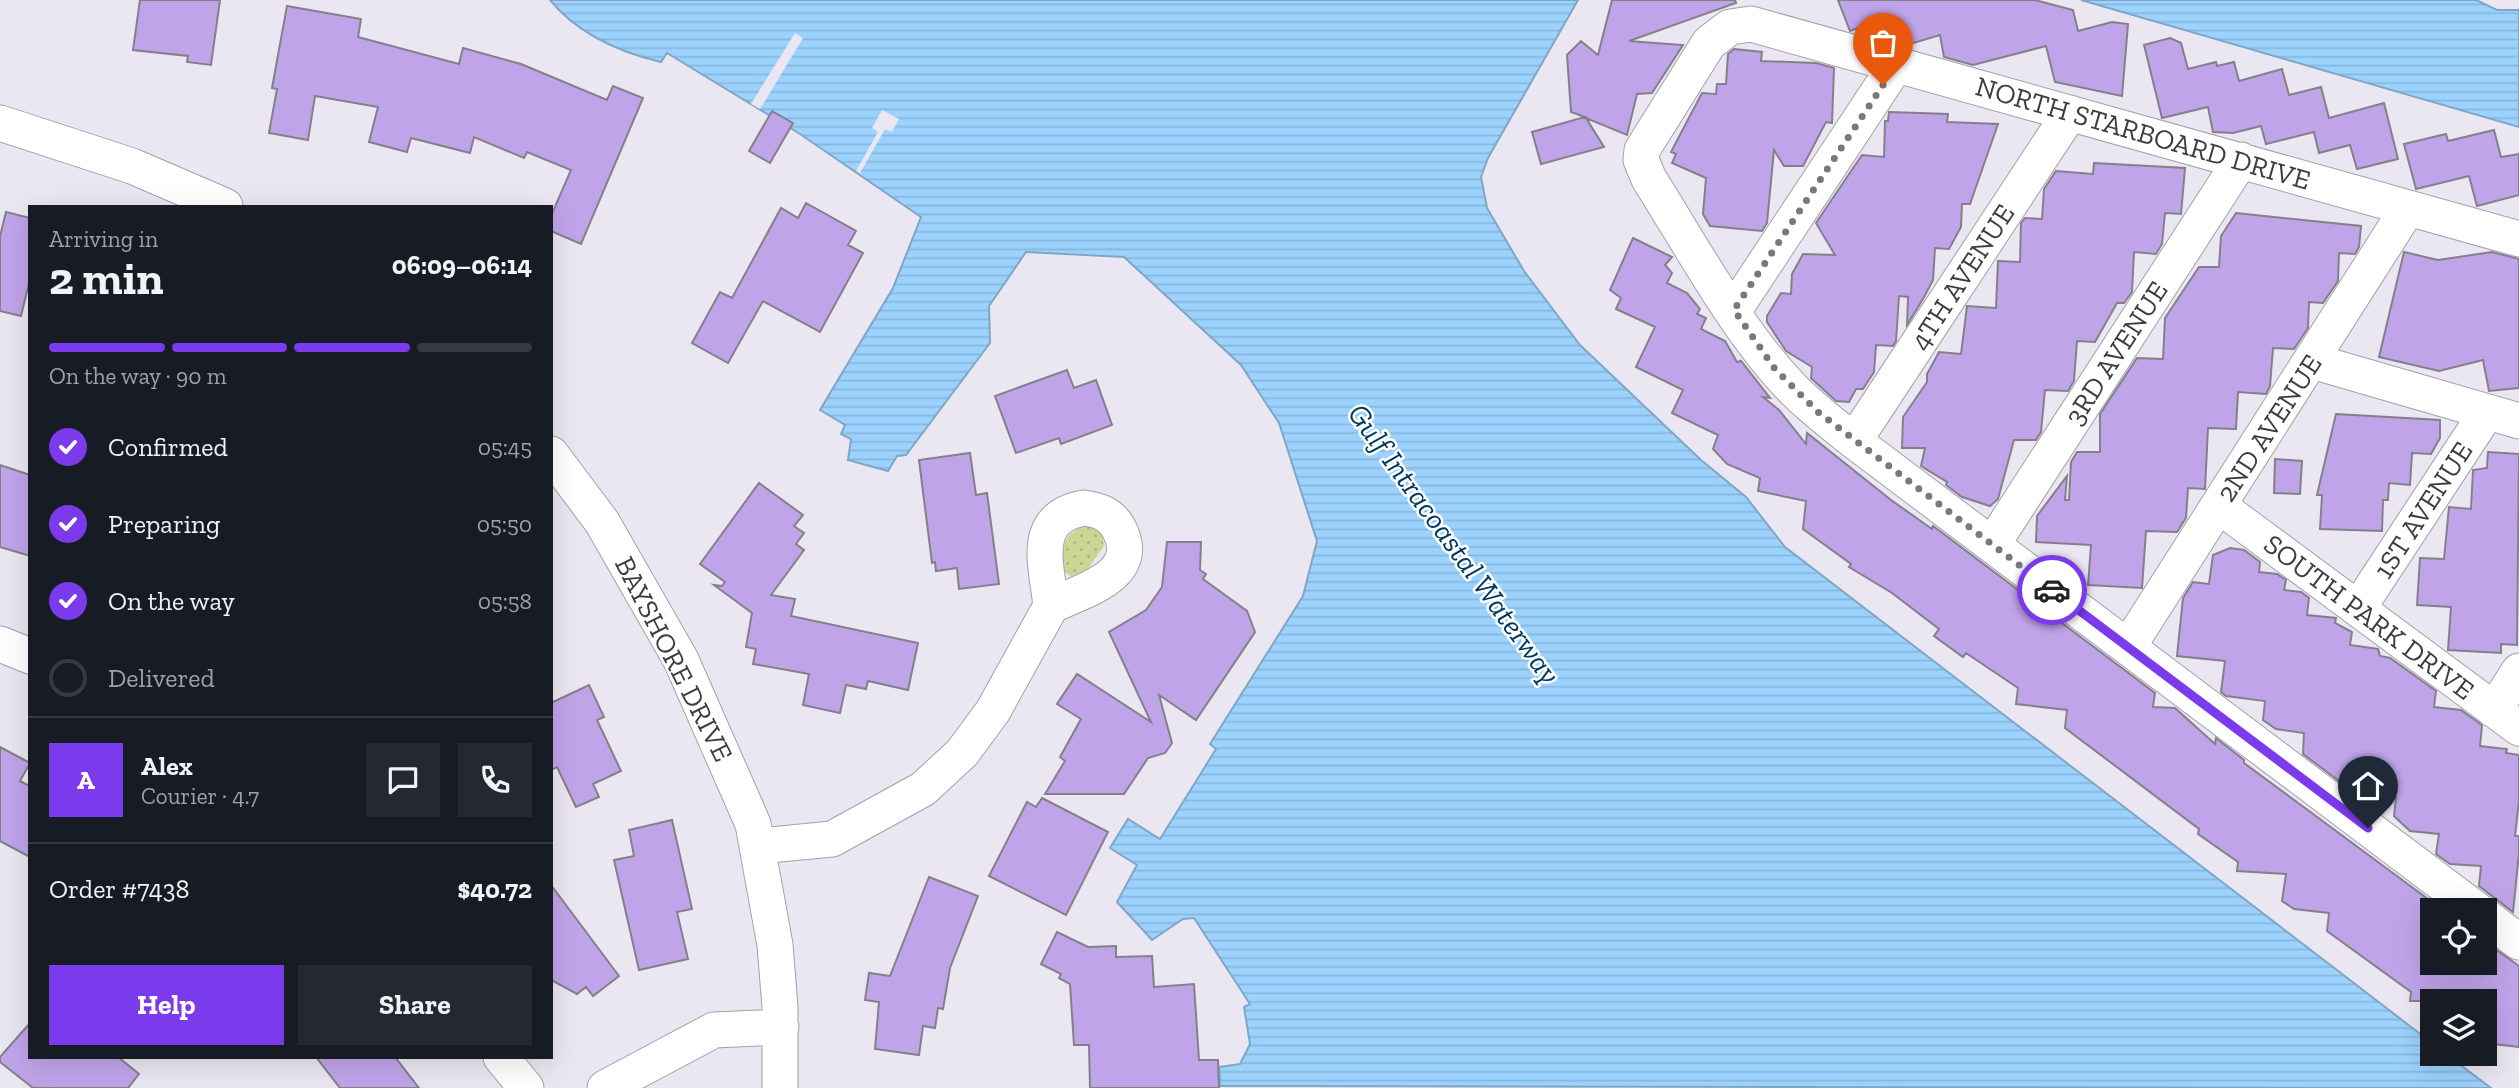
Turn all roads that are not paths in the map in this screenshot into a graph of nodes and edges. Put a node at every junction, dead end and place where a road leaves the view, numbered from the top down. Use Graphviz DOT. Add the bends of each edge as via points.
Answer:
graph roads {
  1 [pos="1898,62"];
  2 [pos="2070,113"];
  3 [pos="0,123"];
  4 [pos="2241,160"];
  5 [pos="223,205"];
  6 [pos="2409,208"];
  7 [pos="2519,239"];
  8 [pos="1734,310"];
  9 [pos="2312,361"];
  10 [pos="2503,417"];
  11 [pos="1854,441"];
  12 [pos="553,457"];
  13 [pos="2219,506"];
  14 [pos="1992,545"];
  15 [pos="1051,606"];
  16 [pos="2360,607"];
  17 [pos="0,644"];
  18 [pos="2127,647"];
  19 [pos="28,655"];
  20 [pos="2519,671"];
  21 [pos="2507,719"];
  22 [pos="760,846"];
  23 [pos="2461,898"];
  24 [pos="2497,925"];
  25 [pos="2519,942"];
  26 [pos="781,1027"];
  27 [pos="503,1059"];
  28 [pos="526,1088"];
  29 [pos="605,1088"];
  30 [pos="780,1088"];
  1 -- 2 [label="street, NORTH STARBOARD DRIVE"];
  1 -- 8 [label="street"];
  1 -- 8 [label="street, NORTH STARBOARD DRIVE" via="1767,26 1730,27 1714,37 1642,150 1641,160"];
  2 -- 4 [label="street, NORTH STARBOARD DRIVE"];
  2 -- 11 [label="street, 4TH AVENUE"];
  3 -- 5 [label="street" via="132,166"];
  4 -- 6 [label="street, NORTH STARBOARD DRIVE"];
  4 -- 14 [label="street, 3RD AVENUE"];
  6 -- 7 [label="street, NORTH STARBOARD DRIVE"];
  6 -- 9 [label="street, 2ND AVENUE"];
  8 -- 11 [label="street, NORTH STARBOARD DRIVE" via="1796,392"];
  9 -- 10 [label="street"];
  9 -- 13 [label="street, 2ND AVENUE"];
  10 -- 16 [label="street, 1ST AVENUE"];
  11 -- 14 [label="street, NORTH STARBOARD DRIVE"];
  12 -- 22 [label="street, BAYSHORE DRIVE" via="602,522 681,660 746,803"];
  13 -- 16 [label="street, SOUTH PARK DRIVE"];
  13 -- 18 [label="street, 2ND AVENUE"];
  14 -- 18 [label="street, NORTH STARBOARD DRIVE"];
  15 -- 22 [label="street" via="993,711 962,753 923,789 832,839"];
  16 -- 21 [label="street, SOUTH PARK DRIVE"];
  17 -- 19 [label="street"];
  18 -- 23 [label="street, NORTH STARBOARD DRIVE"];
  20 -- 21 [label="street"];
  22 -- 26 [label="street, BAYSHORE DRIVE" via="774,934"];
  24 -- 25 [label="street"];
  26 -- 29 [label="street" via="714,1030"];
  26 -- 30 [label="street, BAYSHORE DRIVE"];
  27 -- 28 [label="street"];
}
